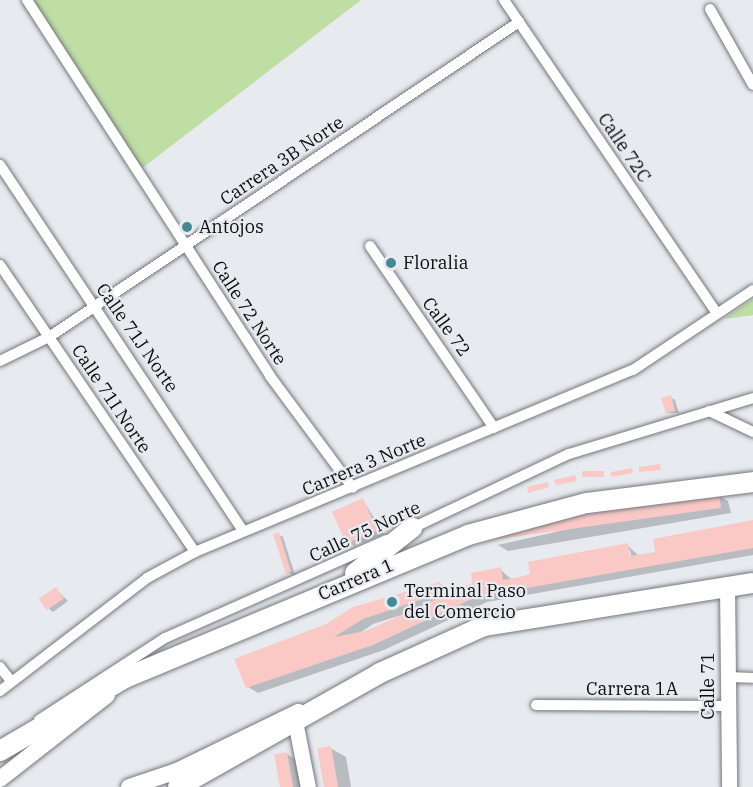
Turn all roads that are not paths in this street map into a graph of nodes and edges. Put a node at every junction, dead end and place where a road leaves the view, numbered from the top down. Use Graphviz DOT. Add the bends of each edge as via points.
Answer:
graph roads {
  1 [pos="27,0"];
  2 [pos="504,0"];
  3 [pos="710,9"];
  4 [pos="519,22"];
  5 [pos="753,85"];
  6 [pos="0,165"];
  7 [pos="186,246"];
  8 [pos="370,246"];
  9 [pos="0,265"];
  10 [pos="753,290"];
  11 [pos="95,306"];
  12 [pos="717,314"];
  13 [pos="49,337"];
  14 [pos="0,361"];
  15 [pos="753,399"];
  16 [pos="709,411"];
  17 [pos="494,428"];
  18 [pos="753,432"];
  19 [pos="753,482"];
  20 [pos="353,488"];
  21 [pos="412,528"];
  22 [pos="243,531"];
  23 [pos="195,552"];
  24 [pos="753,583"];
  25 [pos="727,584"];
  26 [pos="330,594"];
  27 [pos="0,667"];
  28 [pos="728,677"];
  29 [pos="125,678"];
  30 [pos="753,678"];
  31 [pos="11,681"];
  32 [pos="0,691"];
  33 [pos="341,694"];
  34 [pos="537,705"];
  35 [pos="728,706"];
  36 [pos="295,720"];
  37 [pos="7,746"];
  38 [pos="0,779"];
  39 [pos="129,787"];
  40 [pos="178,787"];
  41 [pos="308,787"];
  42 [pos="729,787"];
  1 -- 7 [label="street, Calle 72 Norte"];
  2 -- 4 [label="street, Calle 72C"];
  3 -- 5 [label="street"];
  4 -- 7 [label="street, Carrera 3B Norte"];
  4 -- 12 [label="street, Calle 72C"];
  6 -- 11 [label="street, Calle 71J Norte"];
  7 -- 11 [label="street, Carrera 3B Norte"];
  7 -- 20 [label="street, Calle 72 Norte"];
  8 -- 17 [label="street, Calle 72"];
  9 -- 13 [label="street, Calle 71I Norte"];
  10 -- 12 [label="street, Carrera 3 Norte"];
  11 -- 13 [label="street, Carrera 3B Norte"];
  11 -- 22 [label="street, Calle 71J Norte"];
  12 -- 17 [label="street, Carrera 3 Norte" via="633,370"];
  13 -- 14 [label="street, Carrera 3B Norte"];
  13 -- 23 [label="street, Calle 71I Norte"];
  15 -- 16 [label="street, Calle 75 Norte"];
  16 -- 18 [label="street"];
  16 -- 21 [label="street, Calle 75 Norte" via="569,454"];
  17 -- 20 [label="street, Carrera 3 Norte"];
  19 -- 26 [label="highway, Carrera 1" via="587,502 468,535"];
  20 -- 22 [label="street, Carrera 3 Norte"];
  21 -- 26 [label="highway"];
  21 -- 37 [label="street, Calle 75 Norte" via="165,638 59,702"];
  22 -- 23 [label="street, Carrera 3 Norte"];
  23 -- 31 [label="street, Carrera 3 Norte" via="147,578"];
  24 -- 25 [label="highway"];
  25 -- 28 [label="street, Calle 71"];
  25 -- 33 [label="highway" via="484,626"];
  26 -- 29 [label="highway, Carrera 1"];
  27 -- 31 [label="street"];
  28 -- 30 [label="street"];
  28 -- 35 [label="street, Calle 71"];
  29 -- 37 [label="highway"];
  29 -- 38 [label="main road, Carrera 1" via="74,725"];
  31 -- 32 [label="street, Carrera 3 Norte"];
  33 -- 36 [label="highway"];
  33 -- 39 [label="main road" via="261,727 177,771"];
  34 -- 35 [label="street, Carrera 1A"];
  35 -- 42 [label="street, Calle 71"];
  36 -- 40 [label="highway"];
  36 -- 41 [label="street"];
}
